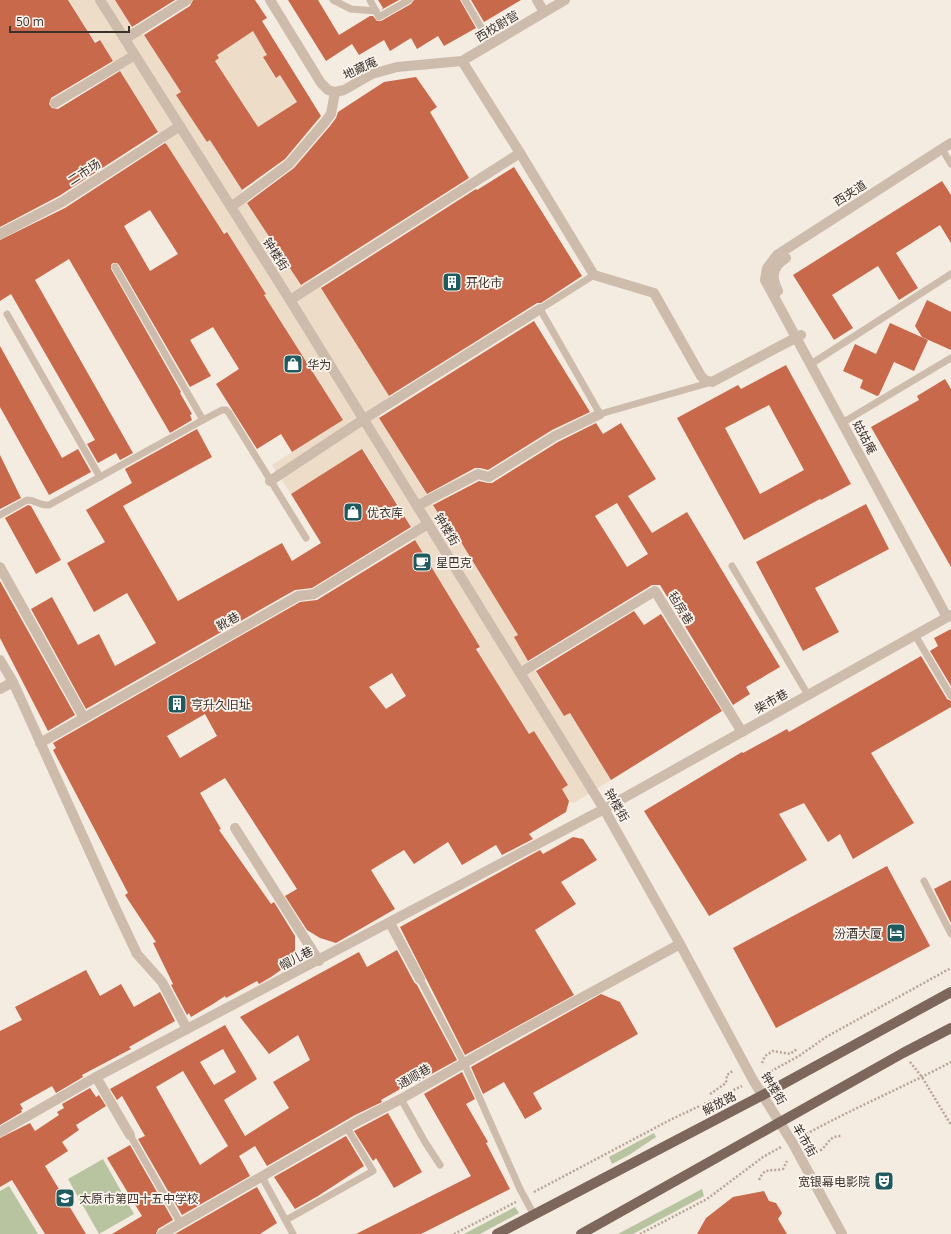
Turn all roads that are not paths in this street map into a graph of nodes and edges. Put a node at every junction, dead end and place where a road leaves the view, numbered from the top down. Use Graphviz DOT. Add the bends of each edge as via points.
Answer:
graph roads {
  1 [pos="100,0"];
  2 [pos="187,0"];
  3 [pos="270,0"];
  4 [pos="333,0"];
  5 [pos="370,0"];
  6 [pos="409,0"];
  7 [pos="465,0"];
  8 [pos="537,0"];
  9 [pos="565,0"];
  10 [pos="376,11"];
  11 [pos="544,12"];
  12 [pos="125,39"];
  13 [pos="491,44"];
  14 [pos="134,55"];
  15 [pos="462,61"];
  16 [pos="334,92"];
  17 [pos="55,103"];
  18 [pos="180,126"];
  19 [pos="951,143"];
  20 [pos="946,152"];
  21 [pos="520,153"];
  22 [pos="951,164"];
  23 [pos="230,207"];
  24 [pos="0,234"];
  25 [pos="114,267"];
  26 [pos="770,270"];
  27 [pos="951,274"];
  28 [pos="594,276"];
  29 [pos="290,300"];
  30 [pos="540,310"];
  31 [pos="7,314"];
  32 [pos="799,336"];
  33 [pos="951,358"];
  34 [pos="813,363"];
  35 [pos="712,382"];
  36 [pos="600,414"];
  37 [pos="364,419"];
  38 [pos="203,420"];
  39 [pos="845,421"];
  40 [pos="100,477"];
  41 [pos="270,481"];
  42 [pos="417,506"];
  43 [pos="0,515"];
  44 [pos="428,524"];
  45 [pos="306,538"];
  46 [pos="732,566"];
  47 [pos="0,567"];
  48 [pos="950,615"];
  49 [pos="915,635"];
  50 [pos="0,660"];
  51 [pos="520,674"];
  52 [pos="7,679"];
  53 [pos="0,689"];
  54 [pos="808,695"];
  55 [pos="951,696"];
  56 [pos="84,718"];
  57 [pos="742,732"];
  58 [pos="40,743"];
  59 [pos="604,809"];
  60 [pos="234,828"];
  61 [pos="924,881"];
  62 [pos="390,923"];
  63 [pos="951,934"];
  64 [pos="680,944"];
  65 [pos="319,961"];
  66 [pos="420,979"];
  67 [pos="951,992"];
  68 [pos="951,1028"];
  69 [pos="187,1029"];
  70 [pos="464,1063"];
  71 [pos="96,1077"];
  72 [pos="763,1095"];
  73 [pos="401,1099"];
  74 [pos="780,1123"];
  75 [pos="347,1128"];
  76 [pos="0,1132"];
  77 [pos="130,1135"];
  78 [pos="440,1165"];
  79 [pos="262,1177"];
  80 [pos="534,1215"];
  81 [pos="286,1220"];
  82 [pos="181,1224"];
  83 [pos="162,1234"];
  84 [pos="293,1234"];
  85 [pos="497,1234"];
  86 [pos="581,1234"];
  87 [pos="842,1234"];
  1 -- 12 [label="street, 钟楼街"];
  2 -- 12 [label="street"];
  3 -- 16 [label="street, 地藏庵" via="321,83"];
  4 -- 10 [label="lane" via="351,9"];
  5 -- 10 [label="lane"];
  6 -- 10 [label="lane" via="379,17"];
  7 -- 13 [label="lane"];
  8 -- 11 [label="street"];
  9 -- 11 [label="street, 西校尉营"];
  11 -- 13 [label="street, 西校尉营"];
  12 -- 14 [label="street, 钟楼街"];
  13 -- 15 [label="street, 西校尉营"];
  14 -- 17 [label="street"];
  14 -- 18 [label="street, 钟楼街"];
  15 -- 16 [label="street, 地藏庵" via="397,67 372,74 344,90"];
  15 -- 21 [label="street"];
  16 -- 23 [label="street" via="331,114 289,164"];
  18 -- 23 [label="street, 钟楼街"];
  18 -- 24 [label="street, 二市场" via="62,202"];
  19 -- 20 [label="street, 西夹道"];
  20 -- 22 [label="lane"];
  20 -- 26 [label="street, 西夹道"];
  21 -- 28 [label="street"];
  21 -- 29 [label="street"];
  23 -- 29 [label="street, 钟楼街"];
  25 -- 38 [label="lane"];
  26 -- 32 [label="street, 姑姑庵"];
  27 -- 34 [label="lane"];
  28 -- 30 [label="lane"];
  28 -- 35 [label="street" via="654,293 701,376"];
  29 -- 37 [label="street, 钟楼街"];
  30 -- 36 [label="lane"];
  30 -- 37 [label="street"];
  31 -- 40 [label="lane"];
  32 -- 34 [label="street, 姑姑庵"];
  32 -- 35 [label="street"];
  33 -- 39 [label="lane"];
  34 -- 39 [label="street, 姑姑庵"];
  35 -- 36 [label="lane"];
  36 -- 42 [label="street" via="555,436 489,477 478,474"];
  37 -- 41 [label="street"];
  37 -- 42 [label="street, 钟楼街"];
  38 -- 40 [label="lane"];
  38 -- 41 [label="lane" via="222,410 230,413"];
  39 -- 48 [label="street, 姑姑庵"];
  40 -- 43 [label="lane" via="49,504 42,506 27,500"];
  41 -- 45 [label="lane"];
  42 -- 44 [label="street, 钟楼街"];
  44 -- 51 [label="street, 钟楼街"];
  44 -- 56 [label="street, 靴巷" via="314,594 298,596"];
  46 -- 54 [label="lane"];
  47 -- 56 [label="street"];
  48 -- 49 [label="street, 柴市巷"];
  49 -- 54 [label="street, 柴市巷"];
  49 -- 55 [label="lane"];
  50 -- 52 [label="street"];
  51 -- 57 [label="street, 毡房巷" via="656,591"];
  51 -- 59 [label="street, 钟楼街"];
  52 -- 53 [label="street"];
  52 -- 58 [label="street"];
  54 -- 57 [label="street, 柴市巷"];
  56 -- 58 [label="street, 靴巷"];
  57 -- 59 [label="street, 柴市巷"];
  58 -- 69 [label="street" via="137,954 162,982"];
  59 -- 62 [label="street, 帽儿巷"];
  59 -- 64 [label="street, 钟楼街"];
  60 -- 65 [label="street"];
  61 -- 63 [label="lane"];
  62 -- 65 [label="street, 帽儿巷"];
  62 -- 66 [label="street"];
  64 -- 70 [label="street, 通顺巷"];
  64 -- 72 [label="street, 钟楼街"];
  65 -- 69 [label="street, 帽儿巷"];
  66 -- 70 [label="lane"];
  67 -- 72 [label="main road, 解放路"];
  68 -- 74 [label="main road"];
  69 -- 71 [label="street, 帽儿巷"];
  70 -- 73 [label="street, 通顺巷"];
  70 -- 80 [label="lane"];
  71 -- 76 [label="street, 帽儿巷"];
  71 -- 77 [label="street"];
  72 -- 74 [label="street, 钟楼街"];
  72 -- 80 [label="main road, 解放路"];
  73 -- 75 [label="street, 通顺巷"];
  73 -- 78 [label="lane"];
  74 -- 86 [label="main road"];
  74 -- 87 [label="street, 羊市街"];
  75 -- 79 [label="street, 通顺巷"];
  75 -- 81 [label="lane" via="373,1171"];
  77 -- 82 [label="lane"];
  79 -- 81 [label="lane"];
  79 -- 82 [label="street, 通顺巷"];
  80 -- 85 [label="main road, 解放路"];
  81 -- 84 [label="lane"];
  82 -- 83 [label="street, 通顺巷"];
}
